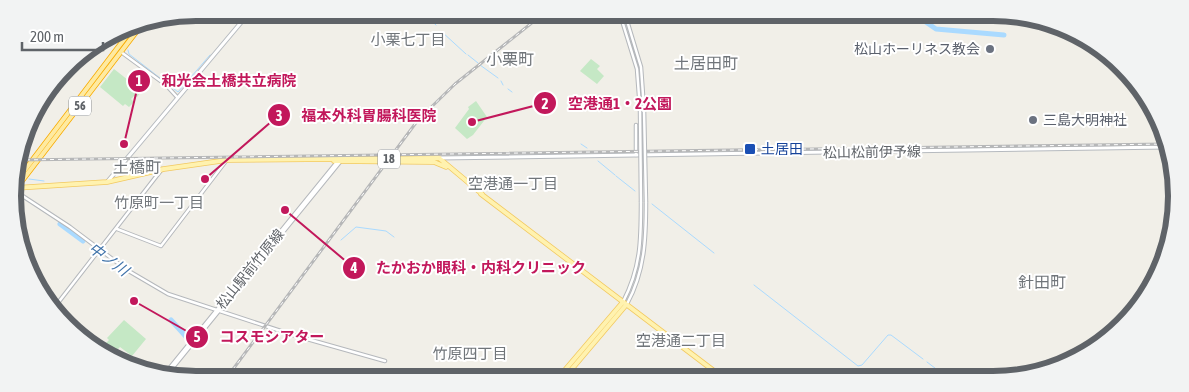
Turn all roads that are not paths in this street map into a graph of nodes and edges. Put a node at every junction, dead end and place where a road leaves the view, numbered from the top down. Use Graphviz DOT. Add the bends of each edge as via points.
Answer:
graph roads {
  1 [pos="242,21"];
  2 [pos="622,21"];
  3 [pos="627,21"];
  4 [pos="135,33"];
  5 [pos="125,37"];
  6 [pos="116,48"];
  7 [pos="121,51"];
  8 [pos="177,98"];
  9 [pos="636,125"];
  10 [pos="1161,147"];
  11 [pos="636,155"];
  12 [pos="227,160"];
  13 [pos="440,160"];
  14 [pos="340,161"];
  15 [pos="162,169"];
  16 [pos="450,169"];
  17 [pos="23,173"];
  18 [pos="22,179"];
  19 [pos="107,182"];
  20 [pos="22,188"];
  21 [pos="21,194"];
  22 [pos="482,194"];
  23 [pos="117,229"];
  24 [pos="99,252"];
  25 [pos="58,303"];
  26 [pos="625,303"];
  27 [pos="218,312"];
  28 [pos="385,361"];
  29 [pos="171,368"];
  30 [pos="564,371"];
  31 [pos="571,371"];
  32 [pos="714,371"];
  1 -- 8 [label="main road"];
  2 -- 26 [label="street, bridge" via="637,69 641,202 640,256"];
  3 -- 26 [label="street, bridge" via="641,67 646,239 643,265"];
  4 -- 7 [label="highway, 56"];
  5 -- 6 [label="highway, 56"];
  6 -- 7 [label="street"];
  6 -- 17 [label="highway, 56"];
  7 -- 8 [label="street" via="166,85"];
  7 -- 18 [label="highway, 56"];
  8 -- 19 [label="main road"];
  9 -- 11 [label="street"];
  10 -- 11 [label="main road, 松山松前伊予線"];
  11 -- 13 [label="main road, 松山松前伊予線" via="456,157"];
  12 -- 14 [label="main road, 18"];
  12 -- 15 [label="main road, 18"];
  12 -- 23 [label="street" via="161,246"];
  13 -- 14 [label="main road, 18"];
  13 -- 16 [label="main road"];
  14 -- 27 [label="street, 松山駅前竹原線"];
  15 -- 19 [label="main road, 18"];
  15 -- 23 [label="street"];
  16 -- 22 [label="main road"];
  16 -- 22 [label="main road"];
  19 -- 20 [label="main road, 18"];
  21 -- 24 [label="street"];
  22 -- 26 [label="main road"];
  23 -- 24 [label="street"];
  24 -- 25 [label="street"];
  24 -- 27 [label="street" via="168,294"];
  26 -- 30 [label="main road"];
  26 -- 31 [label="main road"];
  26 -- 32 [label="main road"];
  27 -- 28 [label="street"];
  27 -- 29 [label="street, 松山駅前竹原線"];
}
